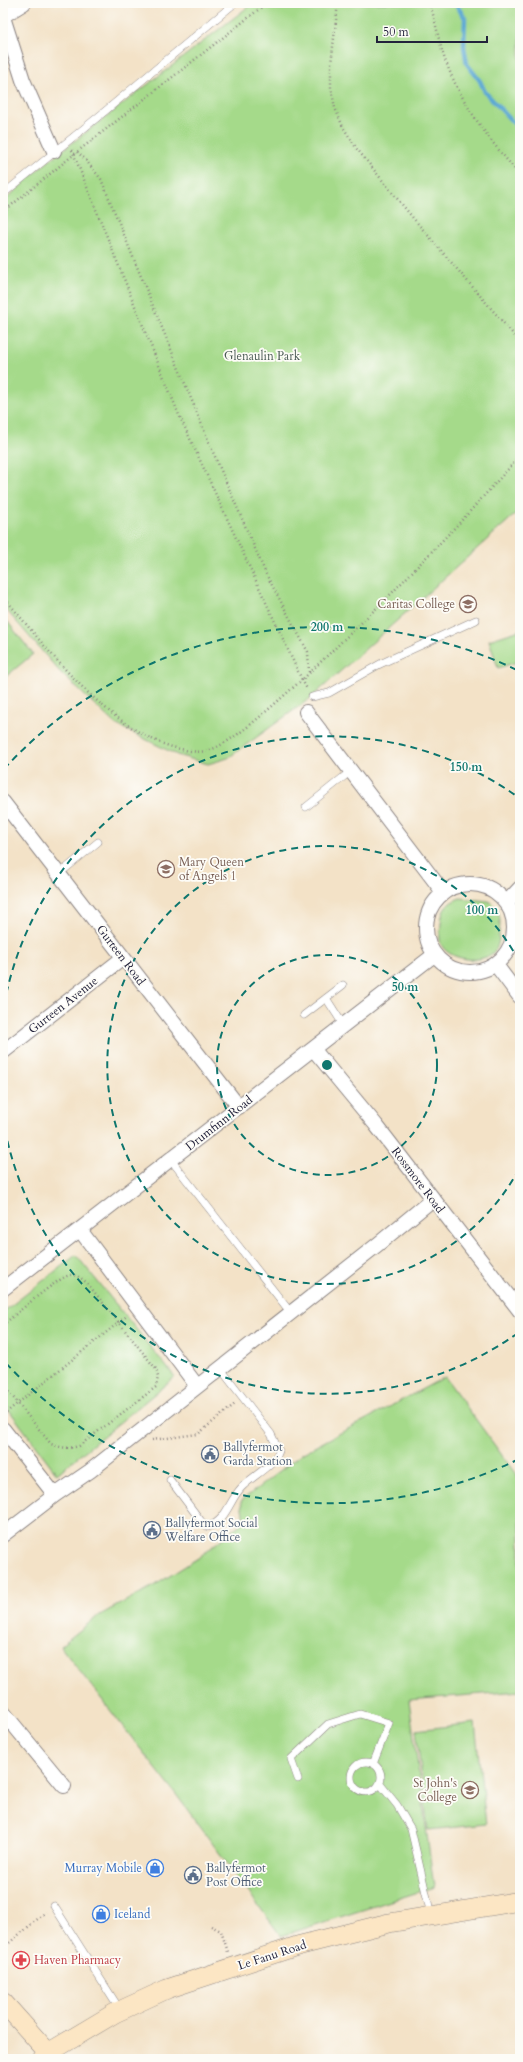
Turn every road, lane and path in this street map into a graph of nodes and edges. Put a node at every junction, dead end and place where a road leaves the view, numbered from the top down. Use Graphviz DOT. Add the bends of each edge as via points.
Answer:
graph roads {
  1 [pos="24,3"];
  2 [pos="235,3"];
  3 [pos="267,3"];
  4 [pos="338,3"];
  5 [pos="430,3"];
  6 [pos="3,16"];
  7 [pos="68,142"];
  8 [pos="54,152"];
  9 [pos="76,153"];
  10 [pos="520,175"];
  11 [pos="3,194"];
  12 [pos="3,212"];
  13 [pos="520,342"];
  14 [pos="520,456"];
  15 [pos="3,596"];
  16 [pos="476,620"];
  17 [pos="309,673"];
  18 [pos="302,680"];
  19 [pos="312,697"];
  20 [pos="306,712"];
  21 [pos="351,771"];
  22 [pos="306,806"];
  23 [pos="5,809"];
  24 [pos="98,842"];
  25 [pos="59,874"];
  26 [pos="520,888"];
  27 [pos="443,892"];
  28 [pos="507,902"];
  29 [pos="434,955"];
  30 [pos="123,958"];
  31 [pos="496,965"];
  32 [pos="343,985"];
  33 [pos="520,997"];
  34 [pos="326,998"];
  35 [pos="304,1014"];
  36 [pos="344,1026"];
  37 [pos="314,1050"];
  38 [pos="3,1052"];
  39 [pos="239,1107"];
  40 [pos="171,1160"];
  41 [pos="433,1199"];
  42 [pos="80,1230"];
  43 [pos="3,1289"];
  44 [pos="138,1307"];
  45 [pos="520,1311"];
  46 [pos="291,1313"];
  47 [pos="119,1322"];
  48 [pos="3,1325"];
  49 [pos="220,1368"];
  50 [pos="3,1385"];
  51 [pos="198,1386"];
  52 [pos="243,1398"];
  53 [pos="17,1403"];
  54 [pos="3,1414"];
  55 [pos="3,1429"];
  56 [pos="124,1444"];
  57 [pos="170,1480"];
  58 [pos="56,1495"];
  59 [pos="3,1535"];
  60 [pos="3,1712"];
  61 [pos="373,1764"];
  62 [pos="298,1779"];
  63 [pos="380,1784"];
  64 [pos="64,1786"];
  65 [pos="520,1901"];
  66 [pos="54,1906"];
  67 [pos="432,1916"];
  68 [pos="211,1926"];
  69 [pos="3,1948"];
  70 [pos="233,1968"];
  71 [pos="3,2002"];
  72 [pos="120,2010"];
  73 [pos="48,2057"];
  1 -- 6 [label="street"];
  2 -- 7 [label="lane"];
  3 -- 9 [label="path"];
  4 -- 13 [label="path" via="331,88 335,108 343,127 357,149 413,218"];
  5 -- 10 [label="path" via="445,60 455,86 496,147"];
  6 -- 8 [label="street" via="23,80"];
  7 -- 8 [label="lane"];
  7 -- 9 [label="path"];
  8 -- 11 [label="lane"];
  9 -- 12 [label="path"];
  9 -- 17 [label="path" via="84,158 101,179 266,574 308,652"];
  9 -- 18 [label="path" via="179,415"];
  14 -- 17 [label="path" via="388,597"];
  15 -- 18 [label="path" via="53,656 109,713 132,729 166,746 204,752 223,745"];
  16 -- 19 [label="lane" via="380,664 328,693"];
  17 -- 18 [label="path"];
  18 -- 19 [label="path"];
  20 -- 21 [label="street"];
  21 -- 22 [label="lane"];
  21 -- 27 [label="street"];
  23 -- 25 [label="street, Gurteen Road"];
  24 -- 25 [label="lane"];
  25 -- 30 [label="street, Gurteen Road"];
  26 -- 28 [label="street"];
  27 -- 28 [label="street" via="456,886 484,886 497,892"];
  27 -- 29 [label="street" via="427,915 425,929"];
  28 -- 31 [label="street" via="513,915 513,943"];
  29 -- 31 [label="street" via="444,965 463,972 484,971"];
  29 -- 36 [label="street, Drumfinn Road"];
  30 -- 38 [label="street, Gurteen Avenue"];
  30 -- 39 [label="street, Gurteen Road"];
  31 -- 33 [label="street"];
  32 -- 34 [label="lane"];
  34 -- 35 [label="lane"];
  34 -- 36 [label="lane"];
  36 -- 37 [label="street, Drumfinn Road"];
  37 -- 39 [label="street, Drumfinn Road"];
  37 -- 41 [label="street, Rossmore Road"];
  39 -- 40 [label="street, Drumfinn Road"];
  40 -- 42 [label="street, Drumfinn Road"];
  40 -- 46 [label="lane"];
  41 -- 45 [label="street, Rossmore Road"];
  41 -- 46 [label="street"];
  42 -- 43 [label="street, Drumfinn Road"];
  42 -- 44 [label="street"];
  44 -- 47 [label="path"];
  44 -- 51 [label="street"];
  46 -- 49 [label="street"];
  47 -- 48 [label="path" via="87,1283 72,1274 61,1279"];
  47 -- 53 [label="path"];
  47 -- 53 [label="path" via="156,1369 156,1387 79,1446 71,1449 51,1444"];
  49 -- 51 [label="street"];
  49 -- 52 [label="lane"];
  50 -- 53 [label="path"];
  51 -- 56 [label="street"];
  52 -- 56 [label="path" via="198,1434"];
  52 -- 57 [label="lane" via="271,1434 279,1451 276,1458 250,1478 236,1493 230,1509 217,1524 208,1527"];
  53 -- 54 [label="path"];
  55 -- 58 [label="street"];
  56 -- 58 [label="street"];
  58 -- 59 [label="street"];
  60 -- 64 [label="street"];
  61 -- 62 [label="lane" via="389,1723 360,1714 328,1724 291,1758"];
  61 -- 63 [label="lane" via="377,1766 381,1775"];
  61 -- 63 [label="lane" via="363,1762 354,1768 352,1783 363,1792 373,1791"];
  63 -- 67 [label="lane" via="397,1805 411,1829"];
  65 -- 67 [label="street, Le Fanu Road"];
  66 -- 69 [label="path"];
  66 -- 72 [label="lane"];
  67 -- 70 [label="street, Le Fanu Road" via="389,1923 297,1946"];
  68 -- 70 [label="path" via="221,1931"];
  70 -- 72 [label="street, Le Fanu Road" via="168,1989"];
  71 -- 73 [label="street"];
  72 -- 73 [label="street, Le Fanu Road"];
}
